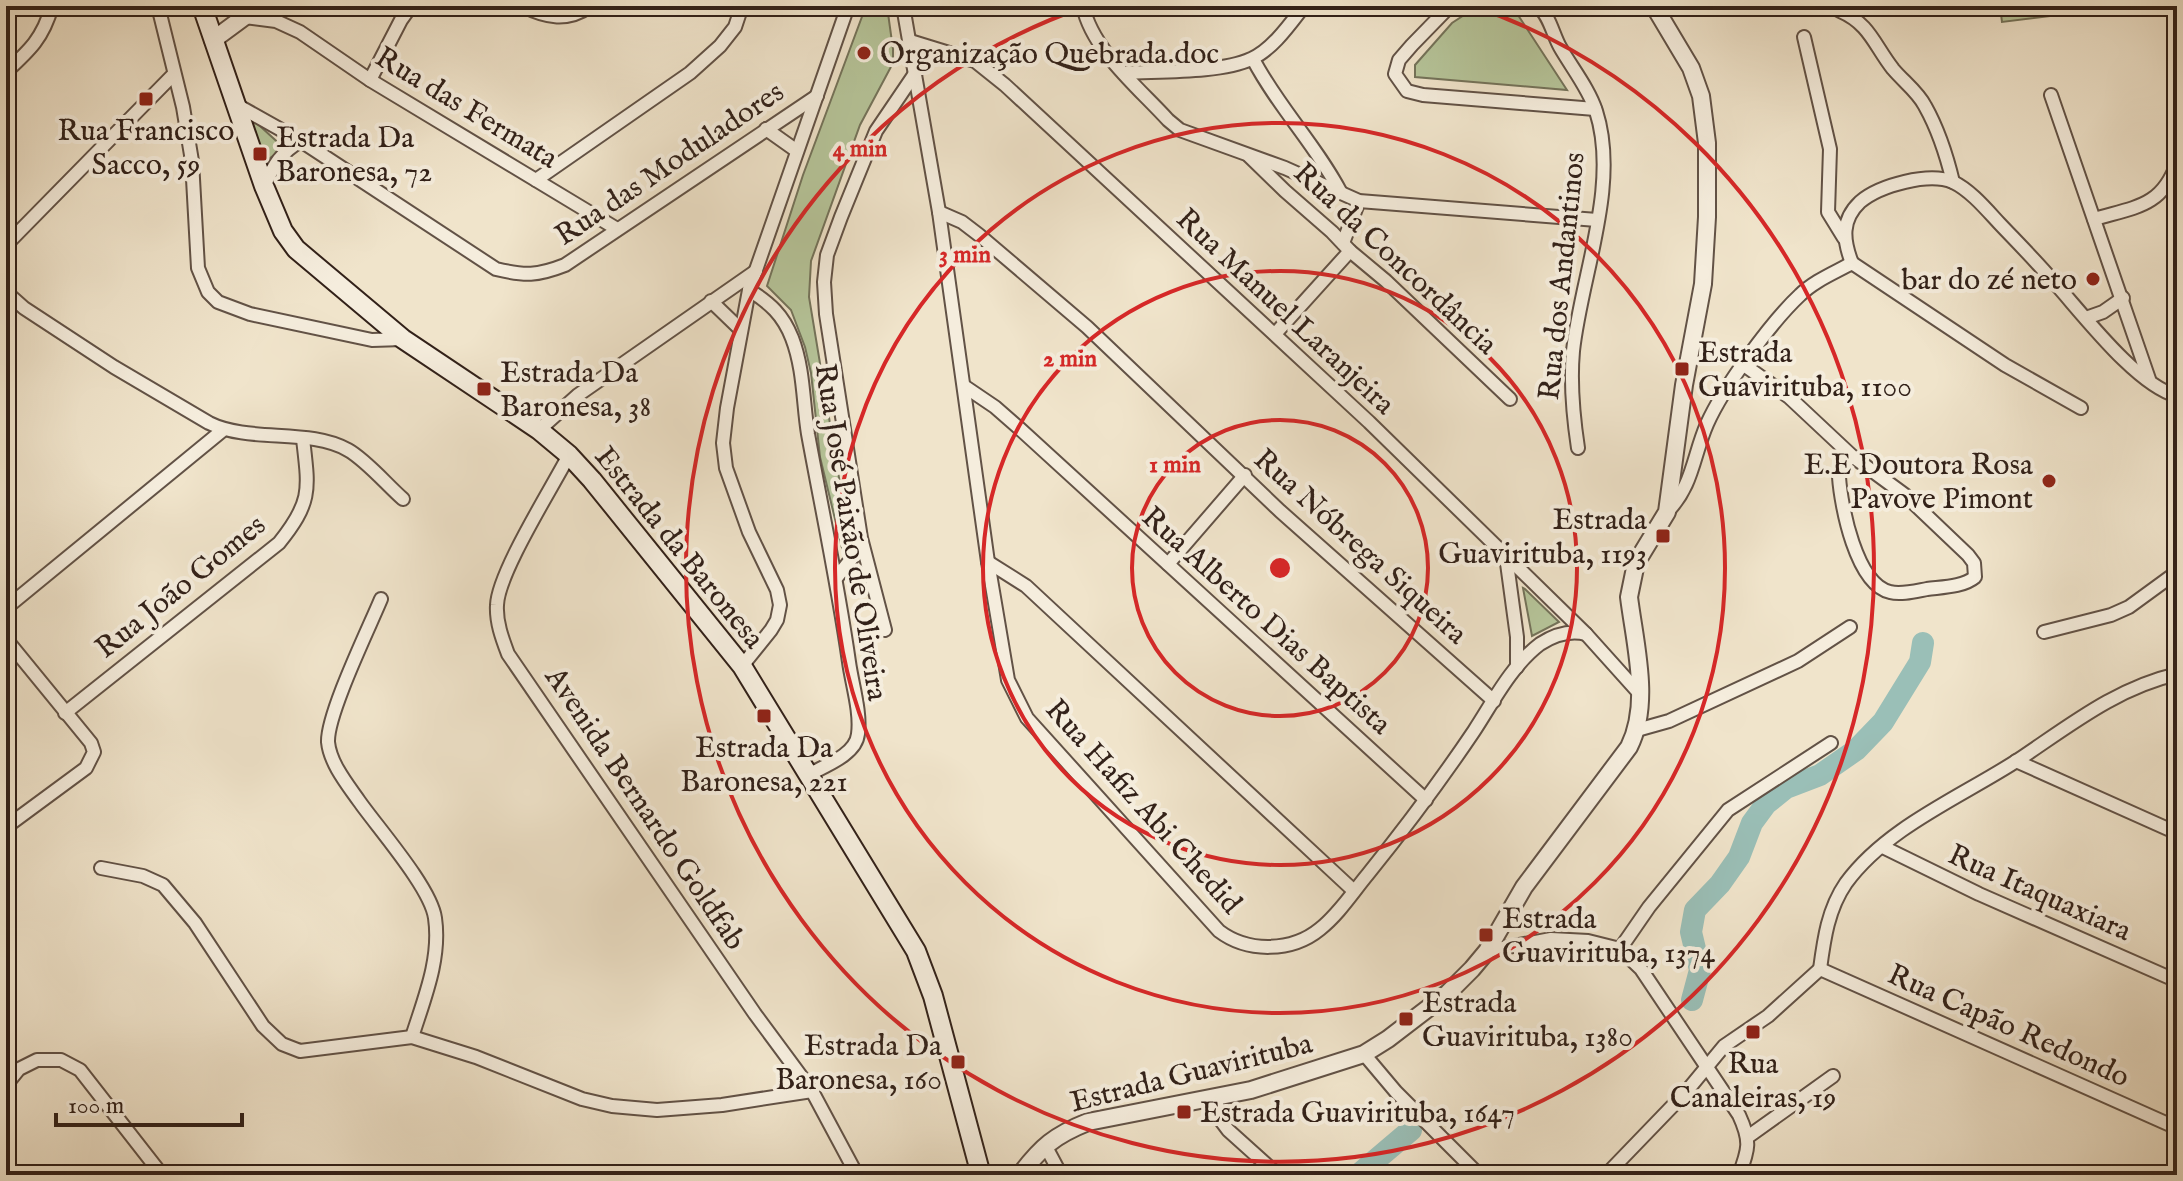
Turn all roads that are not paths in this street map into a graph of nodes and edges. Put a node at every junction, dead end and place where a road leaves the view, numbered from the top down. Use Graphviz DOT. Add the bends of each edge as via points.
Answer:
graph roads {
  1 [pos="52,6"];
  2 [pos="158,6"];
  3 [pos="202,6"];
  4 [pos="259,6"];
  5 [pos="410,6"];
  6 [pos="523,6"];
  7 [pos="742,6"];
  8 [pos="848,6"];
  9 [pos="903,6"];
  10 [pos="1083,6"];
  11 [pos="1304,6"];
  12 [pos="1450,6"];
  13 [pos="1654,6"];
  14 [pos="1544,7"];
  15 [pos="586,9"];
  16 [pos="1840,11"];
  17 [pos="245,17"];
  18 [pos="1804,37"];
  19 [pos="213,40"];
  20 [pos="910,41"];
  21 [pos="1253,59"];
  22 [pos="6,72"];
  23 [pos="916,72"];
  24 [pos="1125,73"];
  25 [pos="173,75"];
  26 [pos="370,80"];
  27 [pos="2051,95"];
  28 [pos="817,96"];
  29 [pos="235,104"];
  30 [pos="1595,109"];
  31 [pos="766,129"];
  32 [pos="301,141"];
  33 [pos="797,151"];
  34 [pos="1247,154"];
  35 [pos="2177,163"];
  36 [pos="536,180"];
  37 [pos="1953,182"];
  38 [pos="264,186"];
  39 [pos="1341,193"];
  40 [pos="1359,201"];
  41 [pos="939,212"];
  42 [pos="2094,219"];
  43 [pos="1597,220"];
  44 [pos="617,229"];
  45 [pos="1844,239"];
  46 [pos="6,245"];
  47 [pos="1346,247"];
  48 [pos="1852,263"];
  49 [pos="756,271"];
  50 [pos="749,290"];
  51 [pos="6,292"];
  52 [pos="2123,298"];
  53 [pos="711,301"];
  54 [pos="2086,318"];
  55 [pos="741,330"];
  56 [pos="1275,334"];
  57 [pos="403,339"];
  58 [pos="1744,365"];
  59 [pos="2150,382"];
  60 [pos="964,386"];
  61 [pos="2177,396"];
  62 [pos="1510,399"];
  63 [pos="2081,408"];
  64 [pos="223,430"];
  65 [pos="539,430"];
  66 [pos="303,439"];
  67 [pos="1578,448"];
  68 [pos="569,455"];
  69 [pos="1852,456"];
  70 [pos="1245,475"];
  71 [pos="403,499"];
  72 [pos="1667,512"];
  73 [pos="861,538"];
  74 [pos="1506,556"];
  75 [pos="988,562"];
  76 [pos="1168,564"];
  77 [pos="2177,572"];
  78 [pos="837,577"];
  79 [pos="381,599"];
  80 [pos="6,608"];
  81 [pos="1850,627"];
  82 [pos="885,630"];
  83 [pos="2044,632"];
  84 [pos="1586,634"];
  85 [pos="6,639"];
  86 [pos="1605,653"];
  87 [pos="742,666"];
  88 [pos="1517,667"];
  89 [pos="1637,668"];
  90 [pos="2177,674"];
  91 [pos="1639,693"];
  92 [pos="1494,701"];
  93 [pos="65,713"];
  94 [pos="1637,730"];
  95 [pos="1831,743"];
  96 [pos="2016,761"];
  97 [pos="808,775"];
  98 [pos="1426,800"];
  99 [pos="6,827"];
  100 [pos="2177,833"];
  101 [pos="1883,847"];
  102 [pos="101,868"];
  103 [pos="1354,891"];
  104 [pos="1620,949"];
  105 [pos="1487,951"];
  106 [pos="1820,969"];
  107 [pos="2177,981"];
  108 [pos="412,1037"];
  109 [pos="1364,1054"];
  110 [pos="1707,1065"];
  111 [pos="1833,1076"];
  112 [pos="6,1085"];
  113 [pos="812,1091"];
  114 [pos="1215,1097"];
  115 [pos="2177,1128"];
  116 [pos="1749,1136"];
  117 [pos="1045,1145"];
  118 [pos="162,1175"];
  119 [pos="857,1175"];
  120 [pos="981,1175"];
  121 [pos="1020,1175"];
  122 [pos="1061,1175"];
  123 [pos="1278,1175"];
  124 [pos="1479,1175"];
  125 [pos="1606,1175"];
  126 [pos="1739,1175"];
  1 -- 22 [label="street" via="35,46"];
  2 -- 25 [label="street"];
  3 -- 19 [label="main road, Estrada da Baronesa"];
  4 -- 17 [label="street"];
  5 -- 26 [label="street"];
  6 -- 15 [label="street" via="554,17"];
  7 -- 36 [label="street" via="735,27 690,73"];
  8 -- 28 [label="street"];
  9 -- 20 [label="street, Rua Hafiz Abi Chedid"];
  10 -- 24 [label="street" via="1091,32"];
  11 -- 21 [label="street"];
  12 -- 30 [label="street" via="1399,60 1395,74 1407,91"];
  13 -- 72 [label="street, Estrada Guavirituba" via="1691,68 1707,143 1703,284"];
  14 -- 30 [label="street" via="1557,42"];
  16 -- 37 [label="street" via="1867,29 1892,68 1925,104"];
  17 -- 19 [label="street"];
  17 -- 26 [label="street, Rua das Fermata" via="276,21 300,32"];
  18 -- 45 [label="street" via="1830,149 1828,212"];
  19 -- 29 [label="main road, Estrada da Baronesa"];
  20 -- 23 [label="street, Rua Hafiz Abi Chedid"];
  20 -- 56 [label="street, Rua Manuel Laranjeira" via="975,61 1005,85"];
  21 -- 24 [label="street"];
  21 -- 39 [label="street"];
  23 -- 41 [label="street, Rua Hafiz Abi Chedid"];
  23 -- 73 [label="street" via="876,131 827,255 826,314"];
  24 -- 34 [label="street" via="1180,130"];
  25 -- 46 [label="street"];
  25 -- 57 [label="street" via="192,161 198,268 208,292 218,302 250,314 372,340"];
  26 -- 36 [label="street, Rua das Fermata"];
  27 -- 42 [label="street"];
  28 -- 31 [label="street, Rua das Moduladores"];
  28 -- 33 [label="street"];
  29 -- 32 [label="street, Rua das Moduladores"];
  29 -- 38 [label="main road, Estrada da Baronesa"];
  30 -- 43 [label="street, Rua dos Andantinos" via="1603,159"];
  31 -- 33 [label="street"];
  31 -- 44 [label="street, Rua das Moduladores"];
  32 -- 38 [label="street" via="278,158"];
  32 -- 44 [label="street, Rua das Moduladores" via="496,269 543,274"];
  33 -- 49 [label="street"];
  34 -- 39 [label="street"];
  34 -- 47 [label="street, Rua da Concordância"];
  35 -- 42 [label="street" via="2155,199"];
  36 -- 44 [label="street, Rua das Fermata"];
  37 -- 45 [label="street" via="1905,181 1879,190 1859,202 1844,226"];
  37 -- 54 [label="street" via="1982,205"];
  38 -- 57 [label="main road, Estrada da Baronesa" via="296,249"];
  39 -- 40 [label="street"];
  40 -- 43 [label="street"];
  40 -- 47 [label="street"];
  41 -- 60 [label="street, Rua Hafiz Abi Chedid"];
  41 -- 70 [label="street, Rua Nóbrega Siqueira" via="979,235 1087,327"];
  42 -- 52 [label="street"];
  43 -- 67 [label="street, Rua dos Andantinos" via="1572,363"];
  45 -- 48 [label="street"];
  47 -- 56 [label="street"];
  47 -- 62 [label="street, Rua da Concordância"];
  48 -- 58 [label="street" via="1799,295"];
  48 -- 63 [label="street" via="2005,365"];
  49 -- 50 [label="street"];
  49 -- 53 [label="street"];
  50 -- 55 [label="street"];
  50 -- 78 [label="street, Rua José Paixão de Oliveira" via="784,319 793,342"];
  51 -- 64 [label="street" via="114,367"];
  52 -- 54 [label="street"];
  52 -- 59 [label="street"];
  53 -- 55 [label="street"];
  53 -- 65 [label="street" via="578,395"];
  54 -- 59 [label="street"];
  55 -- 87 [label="street" via="724,459 780,605 771,630"];
  56 -- 74 [label="street, Rua Manuel Laranjeira"];
  57 -- 65 [label="main road, Estrada da Baronesa"];
  58 -- 69 [label="street" via="1789,397"];
  58 -- 72 [label="street" via="1715,407 1681,499"];
  59 -- 61 [label="street"];
  60 -- 75 [label="street, Rua Hafiz Abi Chedid"];
  60 -- 76 [label="street, Rua Alberto Dias Baptista" via="995,407"];
  64 -- 66 [label="street"];
  64 -- 80 [label="street"];
  65 -- 68 [label="main road, Estrada da Baronesa"];
  66 -- 71 [label="street" via="348,450"];
  66 -- 93 [label="street, Rua João Gomes" via="307,498 279,543"];
  68 -- 87 [label="main road, Estrada da Baronesa"];
  68 -- 113 [label="street, Avenida Bernardo Goldfab" via="505,576 497,604 508,654"];
  69 -- 69 [label="street" via="1839,477 1850,537 1856,555 1881,588 1899,593 1962,584 1975,577 1968,555 1905,495"];
  70 -- 76 [label="street"];
  70 -- 92 [label="street, Rua Nóbrega Siqueira"];
  72 -- 89 [label="street, Estrada Guavirituba" via="1630,581"];
  73 -- 78 [label="street"];
  73 -- 82 [label="street"];
  74 -- 84 [label="street, Rua Manuel Laranjeira"];
  74 -- 88 [label="street"];
  75 -- 103 [label="street" via="1026,586"];
  75 -- 103 [label="street, Rua Hafiz Abi Chedid" via="1008,680 1027,718 1219,931 1260,947 1301,941 1319,930"];
  76 -- 98 [label="street, Rua Alberto Dias Baptista"];
  77 -- 83 [label="street" via="2120,611"];
  78 -- 97 [label="street, Rua José Paixão de Oliveira" via="859,734 847,753"];
  79 -- 108 [label="street" via="328,741 344,781 421,886 435,915 433,968"];
  81 -- 94 [label="street" via="1798,661 1669,721"];
  84 -- 86 [label="street, Rua Manuel Laranjeira"];
  84 -- 88 [label="street, Rua Hafiz Abi Chedid" via="1553,637"];
  85 -- 93 [label="street"];
  86 -- 89 [label="street, Rua Manuel Laranjeira"];
  86 -- 91 [label="street, Rua Manuel Laranjeira"];
  87 -- 97 [label="main road, Estrada da Baronesa"];
  88 -- 92 [label="street, Rua Hafiz Abi Chedid"];
  89 -- 91 [label="street, Estrada Guavirituba"];
  90 -- 96 [label="street" via="2102,703"];
  91 -- 94 [label="street, Estrada Guavirituba"];
  92 -- 98 [label="street, Rua Hafiz Abi Chedid"];
  93 -- 99 [label="street" via="91,743 94,752 86,768"];
  94 -- 105 [label="street, Estrada Guavirituba" via="1524,887"];
  95 -- 104 [label="street" via="1728,810"];
  96 -- 100 [label="street"];
  96 -- 101 [label="street"];
  97 -- 120 [label="main road, Estrada da Baronesa" via="916,951"];
  98 -- 103 [label="street, Rua Hafiz Abi Chedid"];
  101 -- 106 [label="street" via="1846,883 1834,904"];
  101 -- 107 [label="street, Rua Itaquaxiara"];
  102 -- 108 [label="street" via="163,885 195,923 263,1026 282,1044 300,1051"];
  104 -- 105 [label="street" via="1551,939"];
  104 -- 110 [label="street" via="1641,969"];
  105 -- 109 [label="street, Estrada Guavirituba" via="1448,993"];
  106 -- 110 [label="street"];
  106 -- 115 [label="street, Rua Capão Redondo"];
  108 -- 113 [label="street" via="612,1106 657,1110"];
  109 -- 114 [label="street, Estrada Guavirituba"];
  109 -- 124 [label="street"];
  110 -- 116 [label="street"];
  110 -- 125 [label="street"];
  111 -- 116 [label="street"];
  112 -- 118 [label="street" via="19,1069 37,1060 61,1060 80,1070"];
  113 -- 119 [label="street, Avenida Bernardo Goldfab"];
  114 -- 117 [label="street, Estrada Guavirituba" via="1088,1122"];
  114 -- 123 [label="street" via="1228,1130"];
  116 -- 126 [label="street"];
  117 -- 121 [label="street, Estrada Guavirituba"];
  117 -- 122 [label="street"];
}
